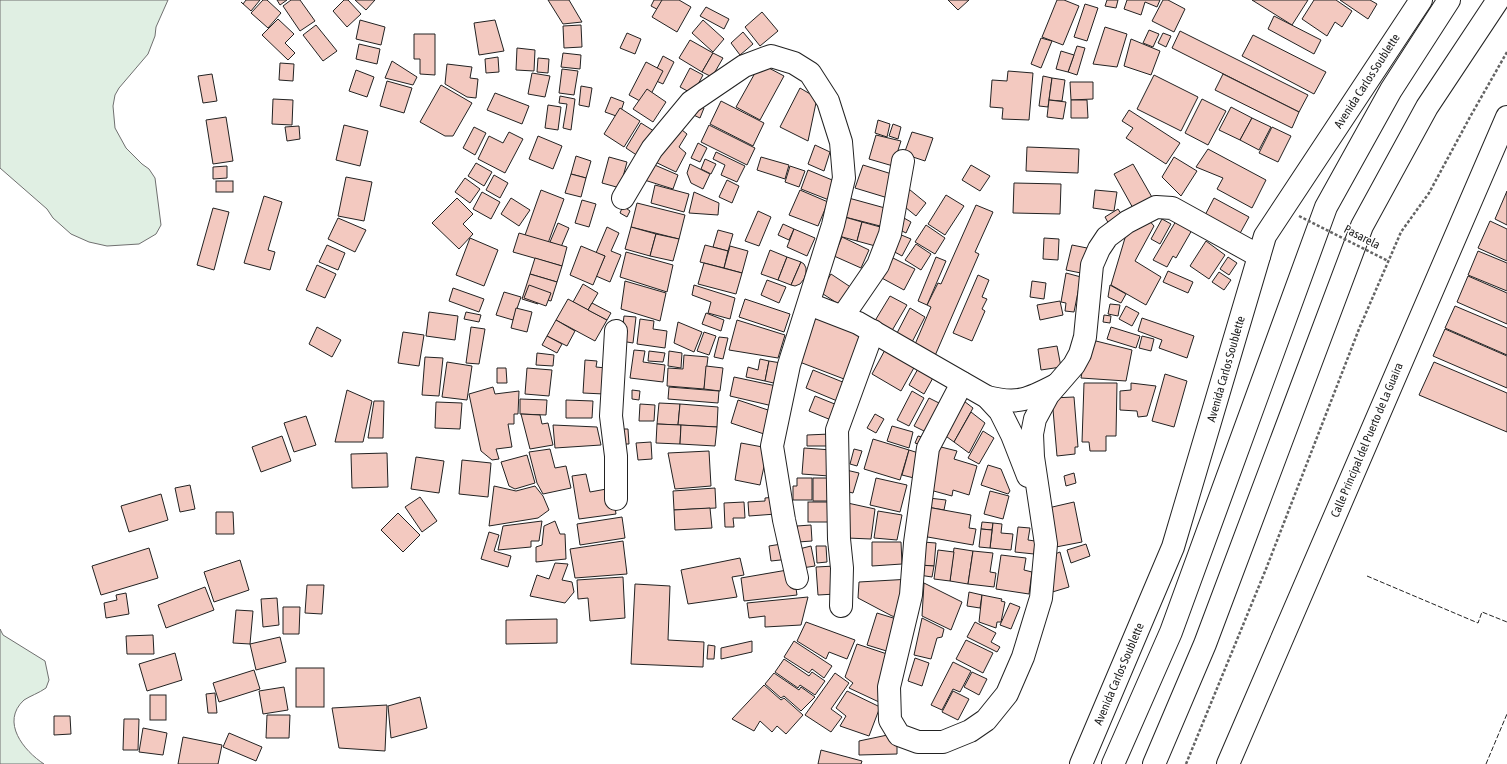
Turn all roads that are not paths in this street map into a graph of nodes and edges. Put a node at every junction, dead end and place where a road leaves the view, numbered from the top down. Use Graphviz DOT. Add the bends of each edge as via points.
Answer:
graph roads {
  1 [pos="1421,0"];
  2 [pos="1449,0"];
  3 [pos="1498,0"];
  4 [pos="1507,116"];
  5 [pos="903,161"];
  6 [pos="622,198"];
  7 [pos="1259,256"];
  8 [pos="809,304"];
  9 [pos="843,316"];
  10 [pos="616,331"];
  11 [pos="873,331"];
  12 [pos="962,383"];
  13 [pos="1056,385"];
  14 [pos="987,397"];
  15 [pos="616,499"];
  16 [pos="1039,505"];
  17 [pos="797,578"];
  18 [pos="841,606"];
  19 [pos="1081,764"];
  20 [pos="1113,764"];
  21 [pos="1154,764"];
  22 [pos="1228,764"];
  1 -- 7 [label="street, Avenida Carlos Soublette" via="1265,236"];
  2 -- 20 [label="street, Avenida Carlos Soublette" via="1391,90 1326,207 1172,632"];
  3 -- 21 [label="street" via="1427,106 1362,226 1206,644"];
  4 -- 22 [label="street, Calle Principal del Puerto de La Guaira"];
  5 -- 9 [label="street" via="890,234 878,265"];
  6 -- 8 [label="street" via="652,149 691,102 744,66 771,56 794,63 810,73 828,101 841,142 844,178"];
  7 -- 13 [label="street" via="1172,208 1156,207 1127,222 1107,237 1098,249 1092,265 1085,337 1080,354 1064,378"];
  7 -- 19 [label="street, Avenida Carlos Soublette" via="1173,547"];
  8 -- 9 [label="street"];
  8 -- 17 [label="street" via="789,365 772,446"];
  9 -- 11 [label="street"];
  10 -- 15 [label="street" via="611,416 616,456"];
  11 -- 12 [label="street"];
  11 -- 18 [label="street" via="837,430"];
  12 -- 14 [label="street"];
  12 -- 16 [label="street" via="928,448 915,543 911,595 889,687 890,720 899,735 918,742 943,742 986,720 1007,694 1023,657 1041,598 1046,544"];
  13 -- 14 [label="street" via="1034,397 1018,401 1002,401"];
  13 -- 16 [label="street" via="1035,419 1032,434"];
  14 -- 16 [label="street" via="1000,411 1012,435"];
}
